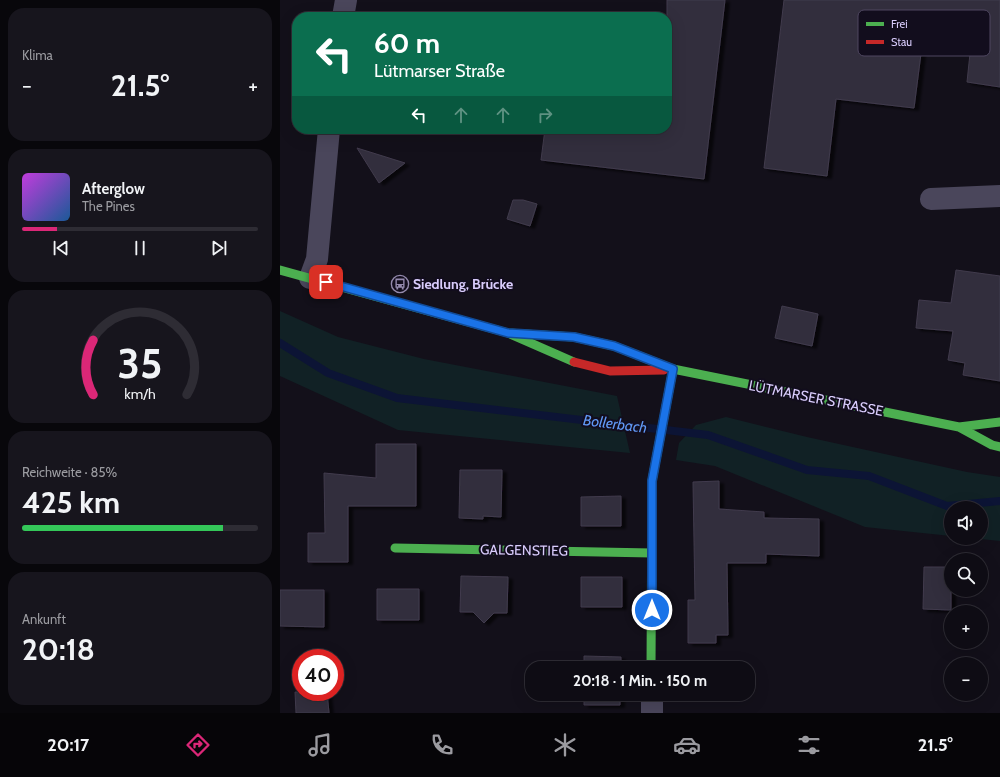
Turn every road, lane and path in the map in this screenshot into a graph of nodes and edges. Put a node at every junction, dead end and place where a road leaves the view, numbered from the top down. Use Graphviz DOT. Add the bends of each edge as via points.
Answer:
graph roads {
  1 [pos="346,0"];
  2 [pos="344,12"];
  3 [pos="329,134"];
  4 [pos="1000,196"];
  5 [pos="931,199"];
  6 [pos="280,270"];
  7 [pos="310,278"];
  8 [pos="508,333"];
  9 [pos="673,369"];
  10 [pos="1000,422"];
  11 [pos="958,427"];
  12 [pos="1000,447"];
  13 [pos="395,548"];
  14 [pos="652,553"];
  15 [pos="651,661"];
  16 [pos="652,701"];
  17 [pos="652,713"];
  1 -- 2 [label="street"];
  3 -- 7 [label="street" via="317,258"];
  4 -- 5 [label="street"];
  6 -- 7 [label="main road, LÜTMARSER STRASSE"];
  7 -- 8 [label="main road, LÜTMARSER STRASSE"];
  8 -- 9 [label="main road, LÜTMARSER STRASSE" via="574,337 614,346"];
  8 -- 9 [label="main road, LÜTMARSER STRASSE" via="568,360 610,371"];
  9 -- 11 [label="main road, LÜTMARSER STRASSE"];
  9 -- 14 [label="main road" via="652,481"];
  10 -- 11 [label="main road, LÜTMARSER STRASSE"];
  11 -- 12 [label="main road, LÜTMARSER STRASSE"];
  13 -- 14 [label="main road, GALGENSTIEG"];
  14 -- 15 [label="main road"];
  16 -- 17 [label="street"];
}
